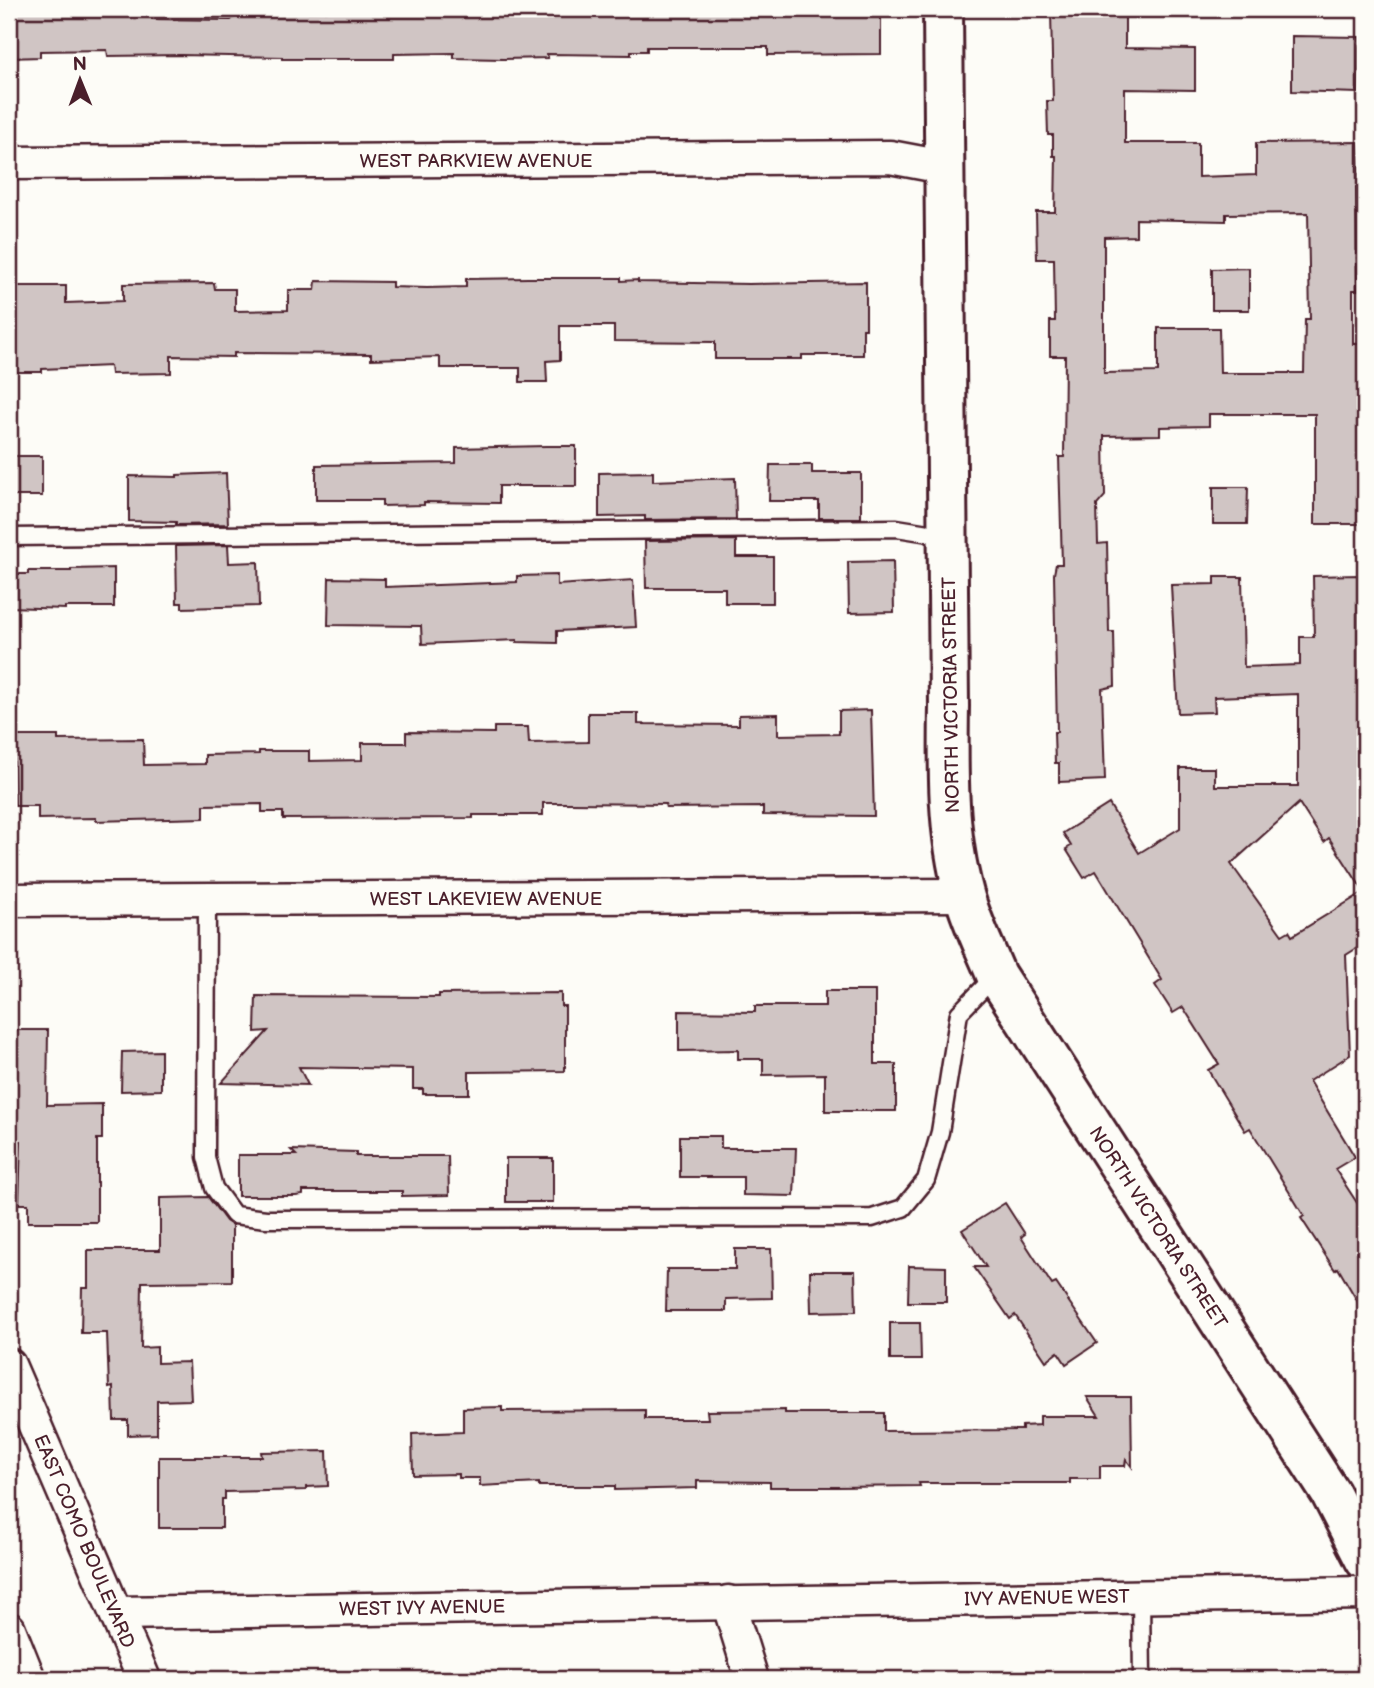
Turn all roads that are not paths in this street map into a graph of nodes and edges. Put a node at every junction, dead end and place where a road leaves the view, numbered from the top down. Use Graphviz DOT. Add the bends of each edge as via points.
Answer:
graph roads {
  1 [pos="943,9"];
  2 [pos="9,163"];
  3 [pos="943,167"];
  4 [pos="948,536"];
  5 [pos="9,537"];
  6 [pos="964,895"];
  7 [pos="9,900"];
  8 [pos="207,900"];
  9 [pos="996,975"];
  10 [pos="9,1365"];
  11 [pos="1365,1560"];
  12 [pos="1365,1593"];
  13 [pos="1141,1596"];
  14 [pos="728,1602"];
  15 [pos="116,1613"];
  16 [pos="9,1629"];
  17 [pos="29,1679"];
  18 [pos="144,1679"];
  19 [pos="751,1679"];
  20 [pos="1142,1679"];
  1 -- 3 [label="street, NORTH VICTORIA STREET"];
  2 -- 3 [label="street, WEST PARKVIEW AVENUE" via="890,157"];
  3 -- 4 [label="street, NORTH VICTORIA STREET"];
  4 -- 5 [label="lane" via="897,528"];
  4 -- 6 [label="street, NORTH VICTORIA STREET" via="948,776 951,833"];
  6 -- 8 [label="street, WEST LAKEVIEW AVENUE"];
  6 -- 9 [label="street, NORTH VICTORIA STREET"];
  7 -- 8 [label="street, WEST LAKEVIEW AVENUE"];
  8 -- 9 [label="lane" via="206,1157 214,1188 234,1215 266,1219 872,1218 903,1208 926,1180 940,1132 959,1013"];
  9 -- 11 [label="street, NORTH VICTORIA STREET" via="1331,1494"];
  10 -- 15 [label="street, EAST COMO BOULEVARD"];
  12 -- 13 [label="street, IVY AVENUE WEST"];
  13 -- 14 [label="street, IVY AVENUE WEST"];
  13 -- 20 [label="lane"];
  14 -- 15 [label="street, WEST IVY AVENUE"];
  14 -- 19 [label="street"];
  15 -- 18 [label="street, EAST COMO BOULEVARD"];
  16 -- 17 [label="street"];
}
